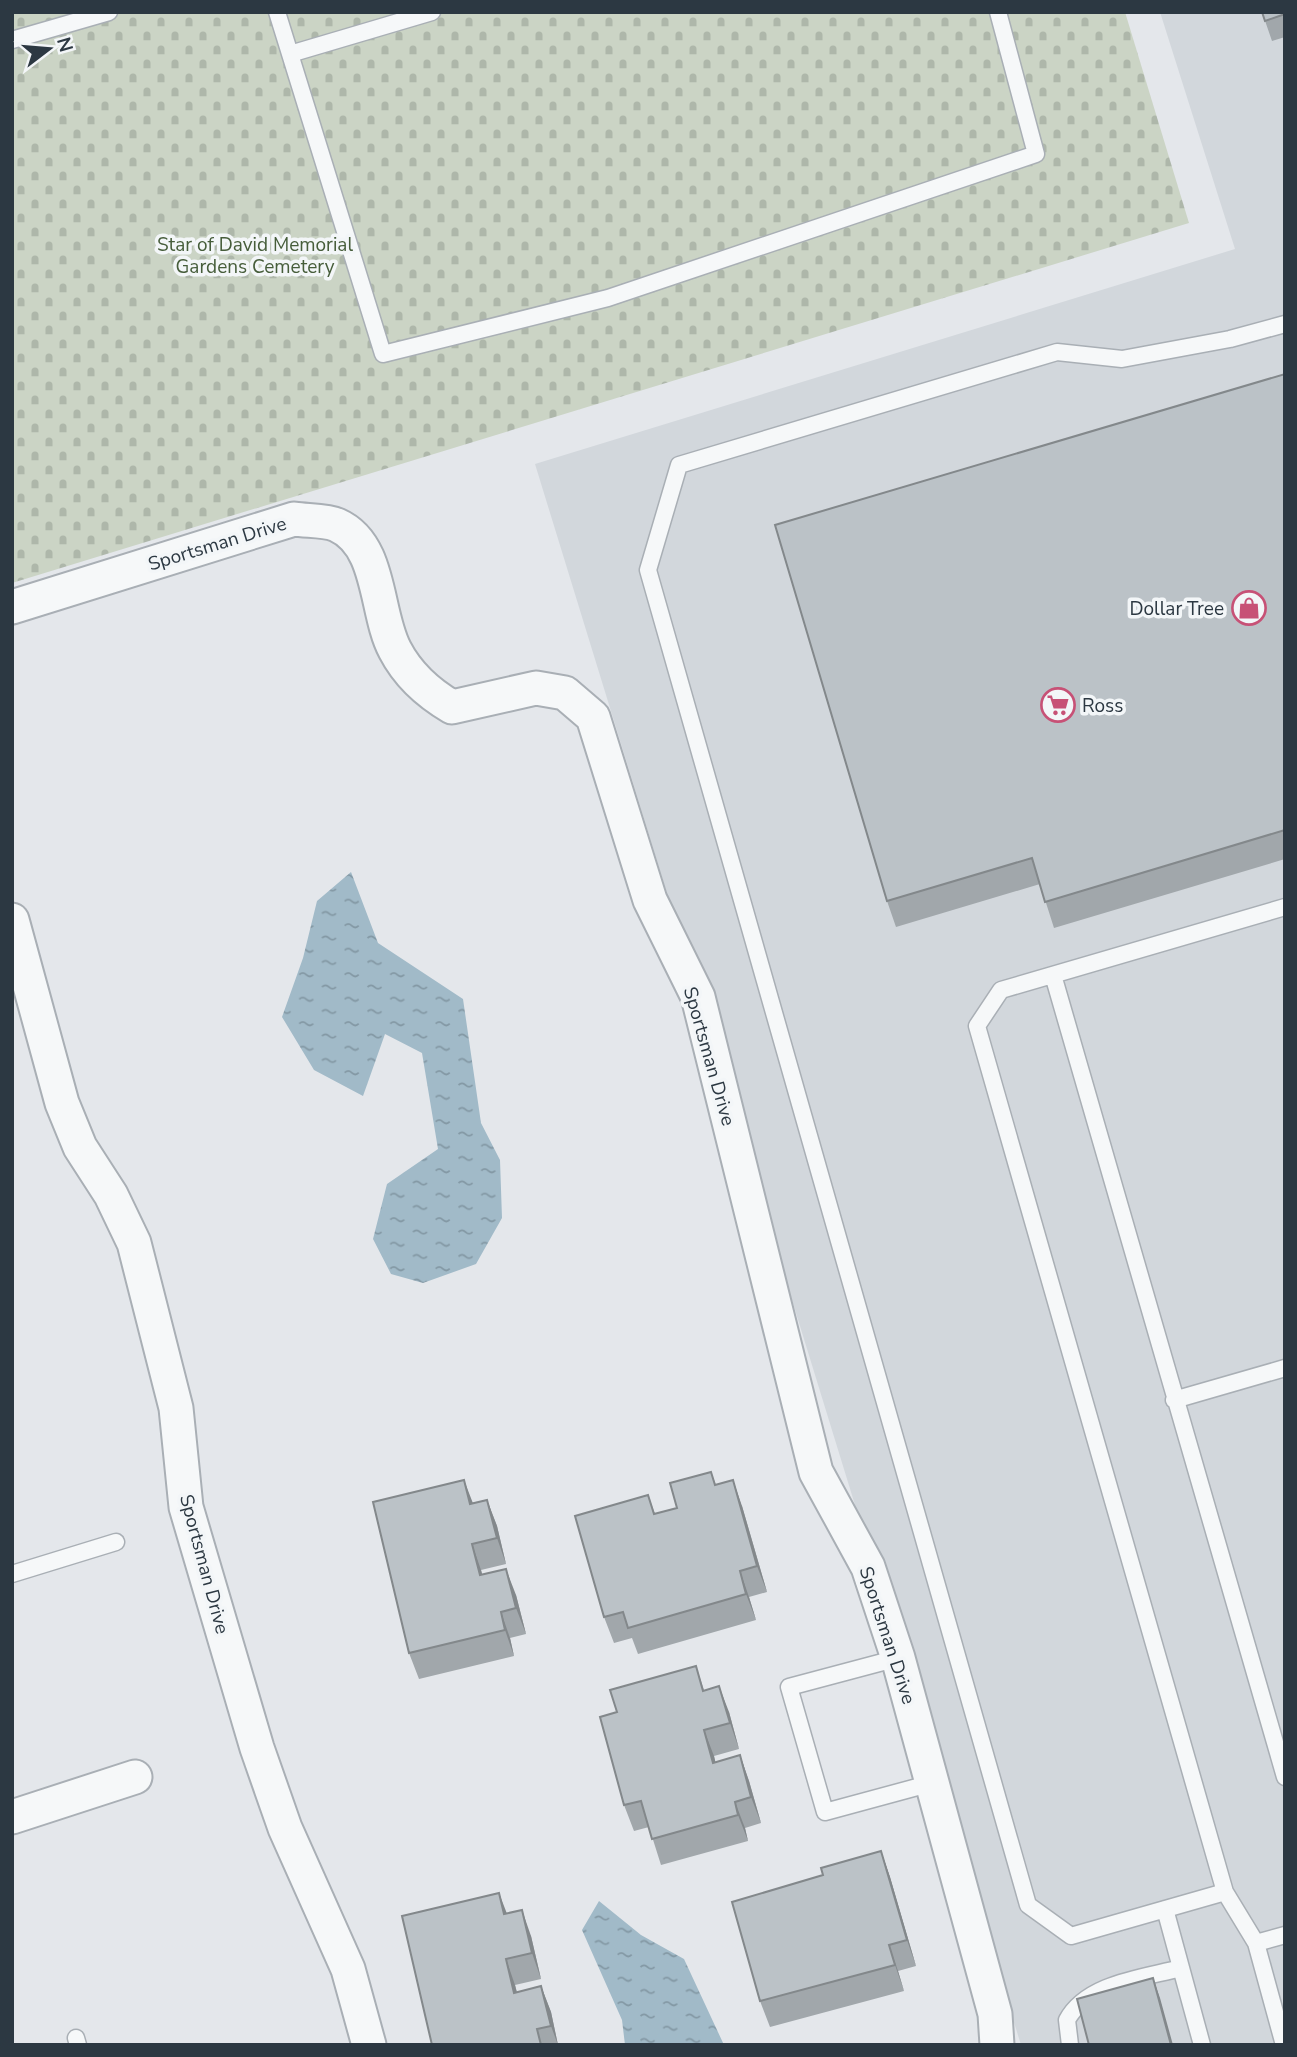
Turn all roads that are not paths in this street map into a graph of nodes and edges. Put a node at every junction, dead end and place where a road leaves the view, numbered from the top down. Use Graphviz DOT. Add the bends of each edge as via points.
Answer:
graph roads {
  1 [pos="108,12"];
  2 [pos="277,12"];
  3 [pos="432,12"];
  4 [pos="998,12"];
  5 [pos="12,40"];
  6 [pos="290,54"];
  7 [pos="1285,324"];
  8 [pos="12,607"];
  9 [pos="1285,907"];
  10 [pos="12,920"];
  11 [pos="1053,975"];
  12 [pos="1285,1368"];
  13 [pos="1174,1400"];
  14 [pos="116,1542"];
  15 [pos="12,1574"];
  16 [pos="898,1658"];
  17 [pos="135,1777"];
  18 [pos="1285,1777"];
  19 [pos="932,1783"];
  20 [pos="12,1817"];
  21 [pos="1225,1892"];
  22 [pos="1165,1909"];
  23 [pos="1285,1935"];
  24 [pos="1256,1943"];
  25 [pos="1181,1968"];
  26 [pos="369,2045"];
  27 [pos="997,2045"];
  28 [pos="1070,2045"];
  29 [pos="1202,2045"];
  30 [pos="1284,2045"];
  1 -- 5 [label="lane"];
  2 -- 6 [label="lane"];
  3 -- 6 [label="lane"];
  4 -- 6 [label="lane" via="1036,154 608,298 383,354"];
  7 -- 22 [label="lane" via="1122,359 1057,352 679,465 648,570 1028,1905 1071,1936"];
  8 -- 16 [label="street, Sportsman Drive" via="294,519 338,525 366,551 394,649 430,694 452,707 536,688 565,694 593,717 650,900 698,998 816,1472 868,1567"];
  9 -- 11 [label="lane"];
  10 -- 26 [label="street, Sportsman Drive" via="62,1103 80,1147 134,1243 176,1408 190,1520 257,1748 285,1828 348,1969"];
  11 -- 13 [label="lane"];
  11 -- 21 [label="lane" via="1002,990 977,1026"];
  12 -- 13 [label="lane"];
  13 -- 18 [label="lane"];
  14 -- 15 [label="lane"];
  16 -- 19 [label="street, Sportsman Drive"];
  16 -- 19 [label="lane" via="789,1687 825,1812"];
  17 -- 20 [label="street"];
  19 -- 27 [label="street, Sportsman Drive" via="995,2014"];
  21 -- 22 [label="lane"];
  21 -- 24 [label="lane"];
  22 -- 25 [label="lane"];
  23 -- 24 [label="lane"];
  24 -- 30 [label="lane"];
  25 -- 28 [label="lane" via="1080,2001 1067,2020"];
  25 -- 29 [label="lane"];
}
